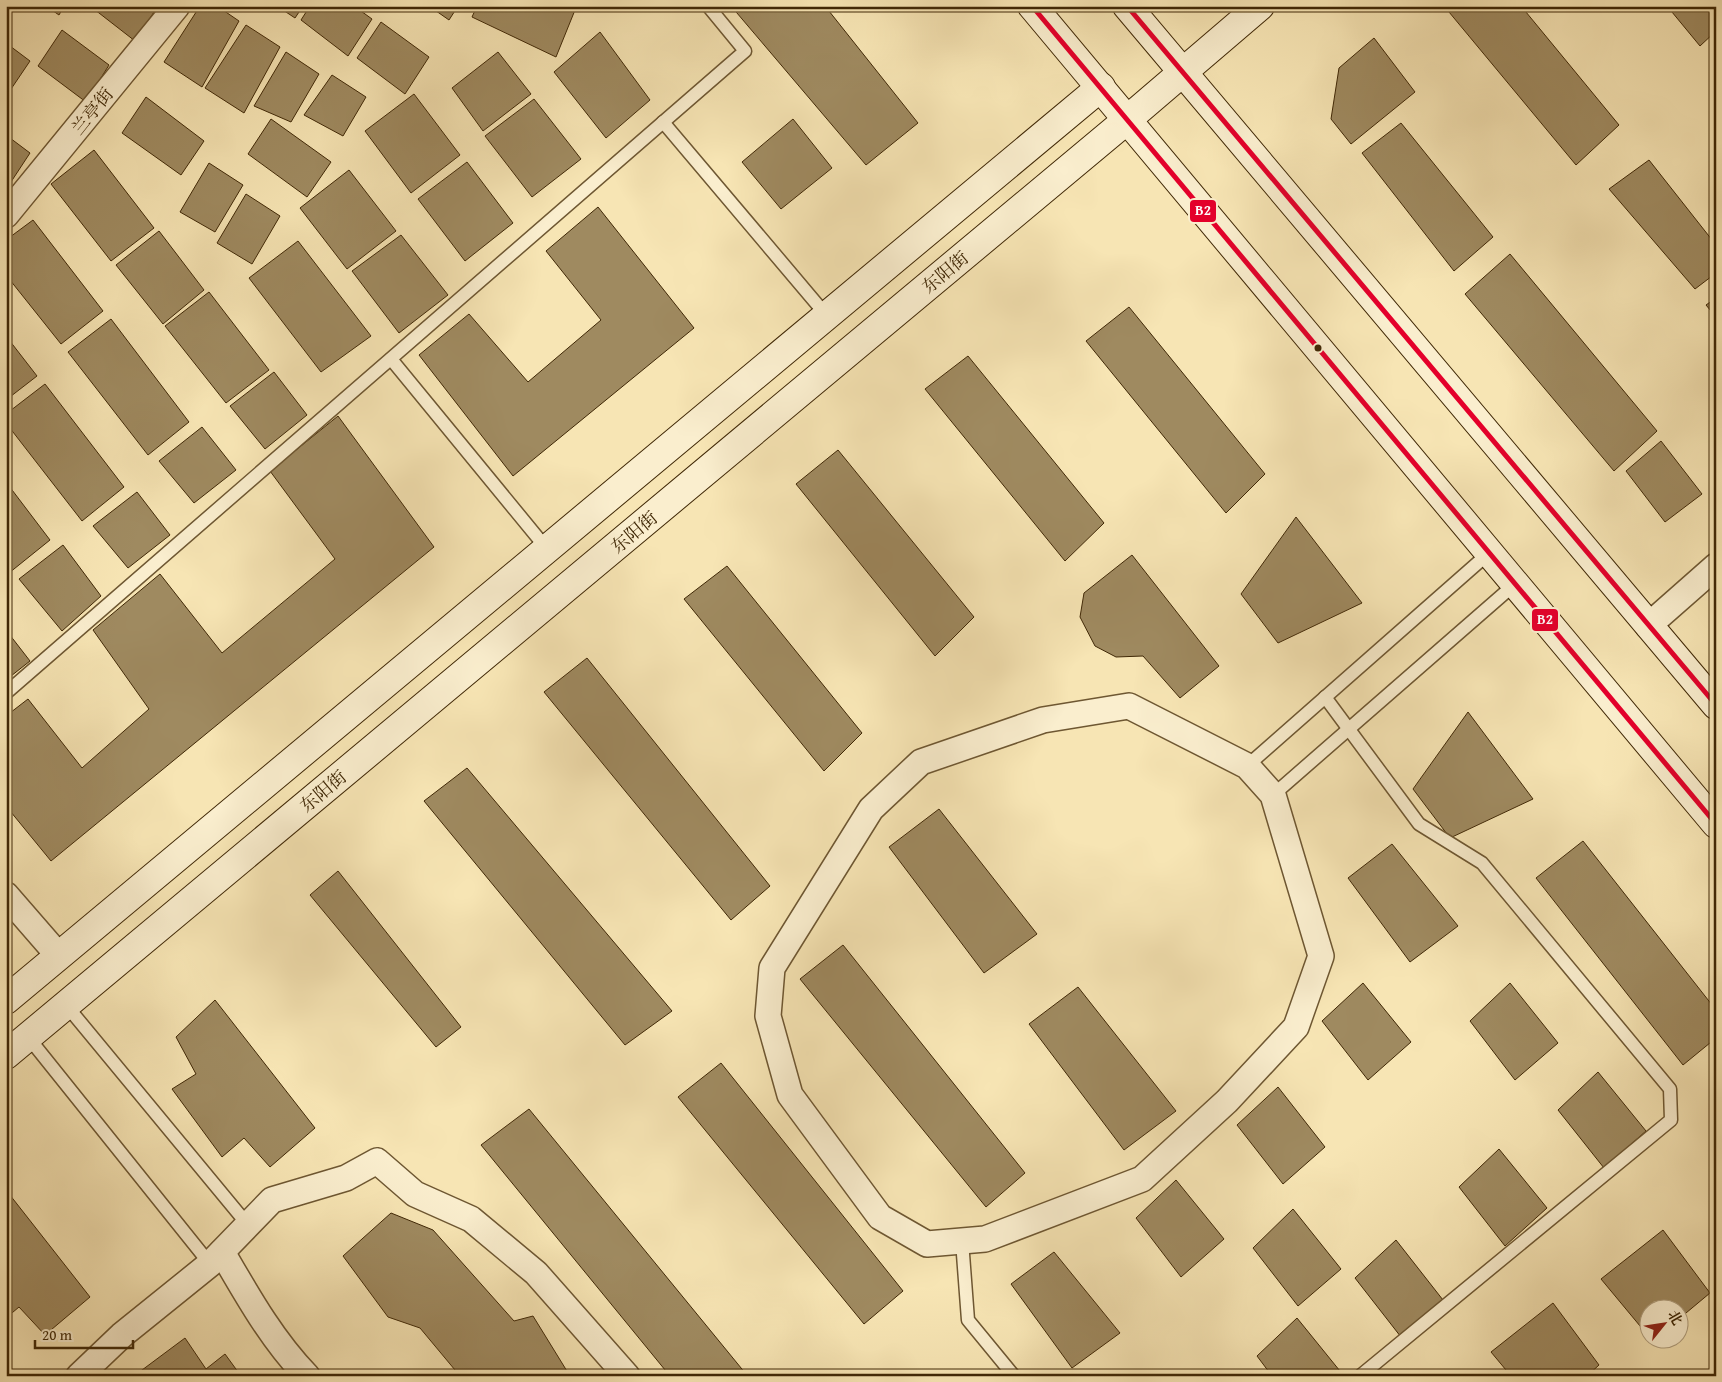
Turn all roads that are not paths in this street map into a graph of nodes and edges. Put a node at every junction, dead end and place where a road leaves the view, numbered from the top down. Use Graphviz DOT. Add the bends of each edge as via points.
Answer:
graph roads {
  1 [pos="178,6"];
  2 [pos="708,6"];
  3 [pos="1032,6"];
  4 [pos="1127,6"];
  5 [pos="1260,6"];
  6 [pos="1182,72"];
  7 [pos="1101,88"];
  8 [pos="1128,119"];
  9 [pos="663,122"];
  10 [pos="6,215"];
  11 [pos="827,316"];
  12 [pos="391,359"];
  13 [pos="547,549"];
  14 [pos="1489,553"];
  15 [pos="1716,566"];
  16 [pos="1515,584"];
  17 [pos="1648,626"];
  18 [pos="6,693"];
  19 [pos="1325,697"];
  20 [pos="1716,705"];
  21 [pos="1349,729"];
  22 [pos="1247,766"];
  23 [pos="1273,795"];
  24 [pos="1716,824"];
  25 [pos="6,895"];
  26 [pos="59,956"];
  27 [pos="6,1000"];
  28 [pos="66,1005"];
  29 [pos="28,1037"];
  30 [pos="6,1055"];
  31 [pos="248,1225"];
  32 [pos="962,1241"];
  33 [pos="216,1258"];
  34 [pos="79,1376"];
  35 [pos="307,1376"];
  36 [pos="627,1376"];
  37 [pos="1014,1376"];
  38 [pos="1360,1376"];
  1 -- 10 [label="street, 兰亭街"];
  2 -- 9 [label="lane" via="745,51"];
  3 -- 7 [label="main road"];
  4 -- 6 [label="main road"];
  5 -- 6 [label="main road, 东阳街"];
  6 -- 8 [label="main road, 东阳街"];
  6 -- 17 [label="main road"];
  7 -- 8 [label="main road"];
  7 -- 11 [label="main road"];
  8 -- 14 [label="main road"];
  8 -- 28 [label="main road, 东阳街"];
  9 -- 11 [label="lane"];
  9 -- 12 [label="lane"];
  11 -- 13 [label="main road"];
  12 -- 13 [label="lane"];
  12 -- 18 [label="lane"];
  13 -- 26 [label="main road"];
  14 -- 16 [label="main road"];
  14 -- 19 [label="lane"];
  15 -- 17 [label="street"];
  16 -- 21 [label="lane"];
  16 -- 24 [label="main road"];
  17 -- 20 [label="main road"];
  19 -- 21 [label="lane"];
  19 -- 22 [label="lane"];
  21 -- 23 [label="lane"];
  21 -- 38 [label="lane" via="1419,824 1482,863 1670,1089 1671,1120"];
  22 -- 23 [label="street"];
  22 -- 32 [label="street" via="1129,706 1043,720 921,762 872,809 772,968 768,1016 790,1095 880,1217 927,1244"];
  23 -- 32 [label="street" via="1320,956 1296,1027 1227,1101 1142,1179 985,1239"];
  25 -- 26 [label="street"];
  26 -- 27 [label="main road"];
  28 -- 29 [label="main road, 东阳街"];
  28 -- 31 [label="lane"];
  29 -- 30 [label="main road, 东阳街"];
  29 -- 33 [label="lane"];
  31 -- 33 [label="street"];
  31 -- 36 [label="street" via="272,1200 346,1178 377,1161 415,1194 471,1219 536,1273"];
  32 -- 37 [label="lane" via="968,1320"];
  33 -- 34 [label="street" via="122,1334"];
  33 -- 35 [label="street" via="289,1357"];
}
